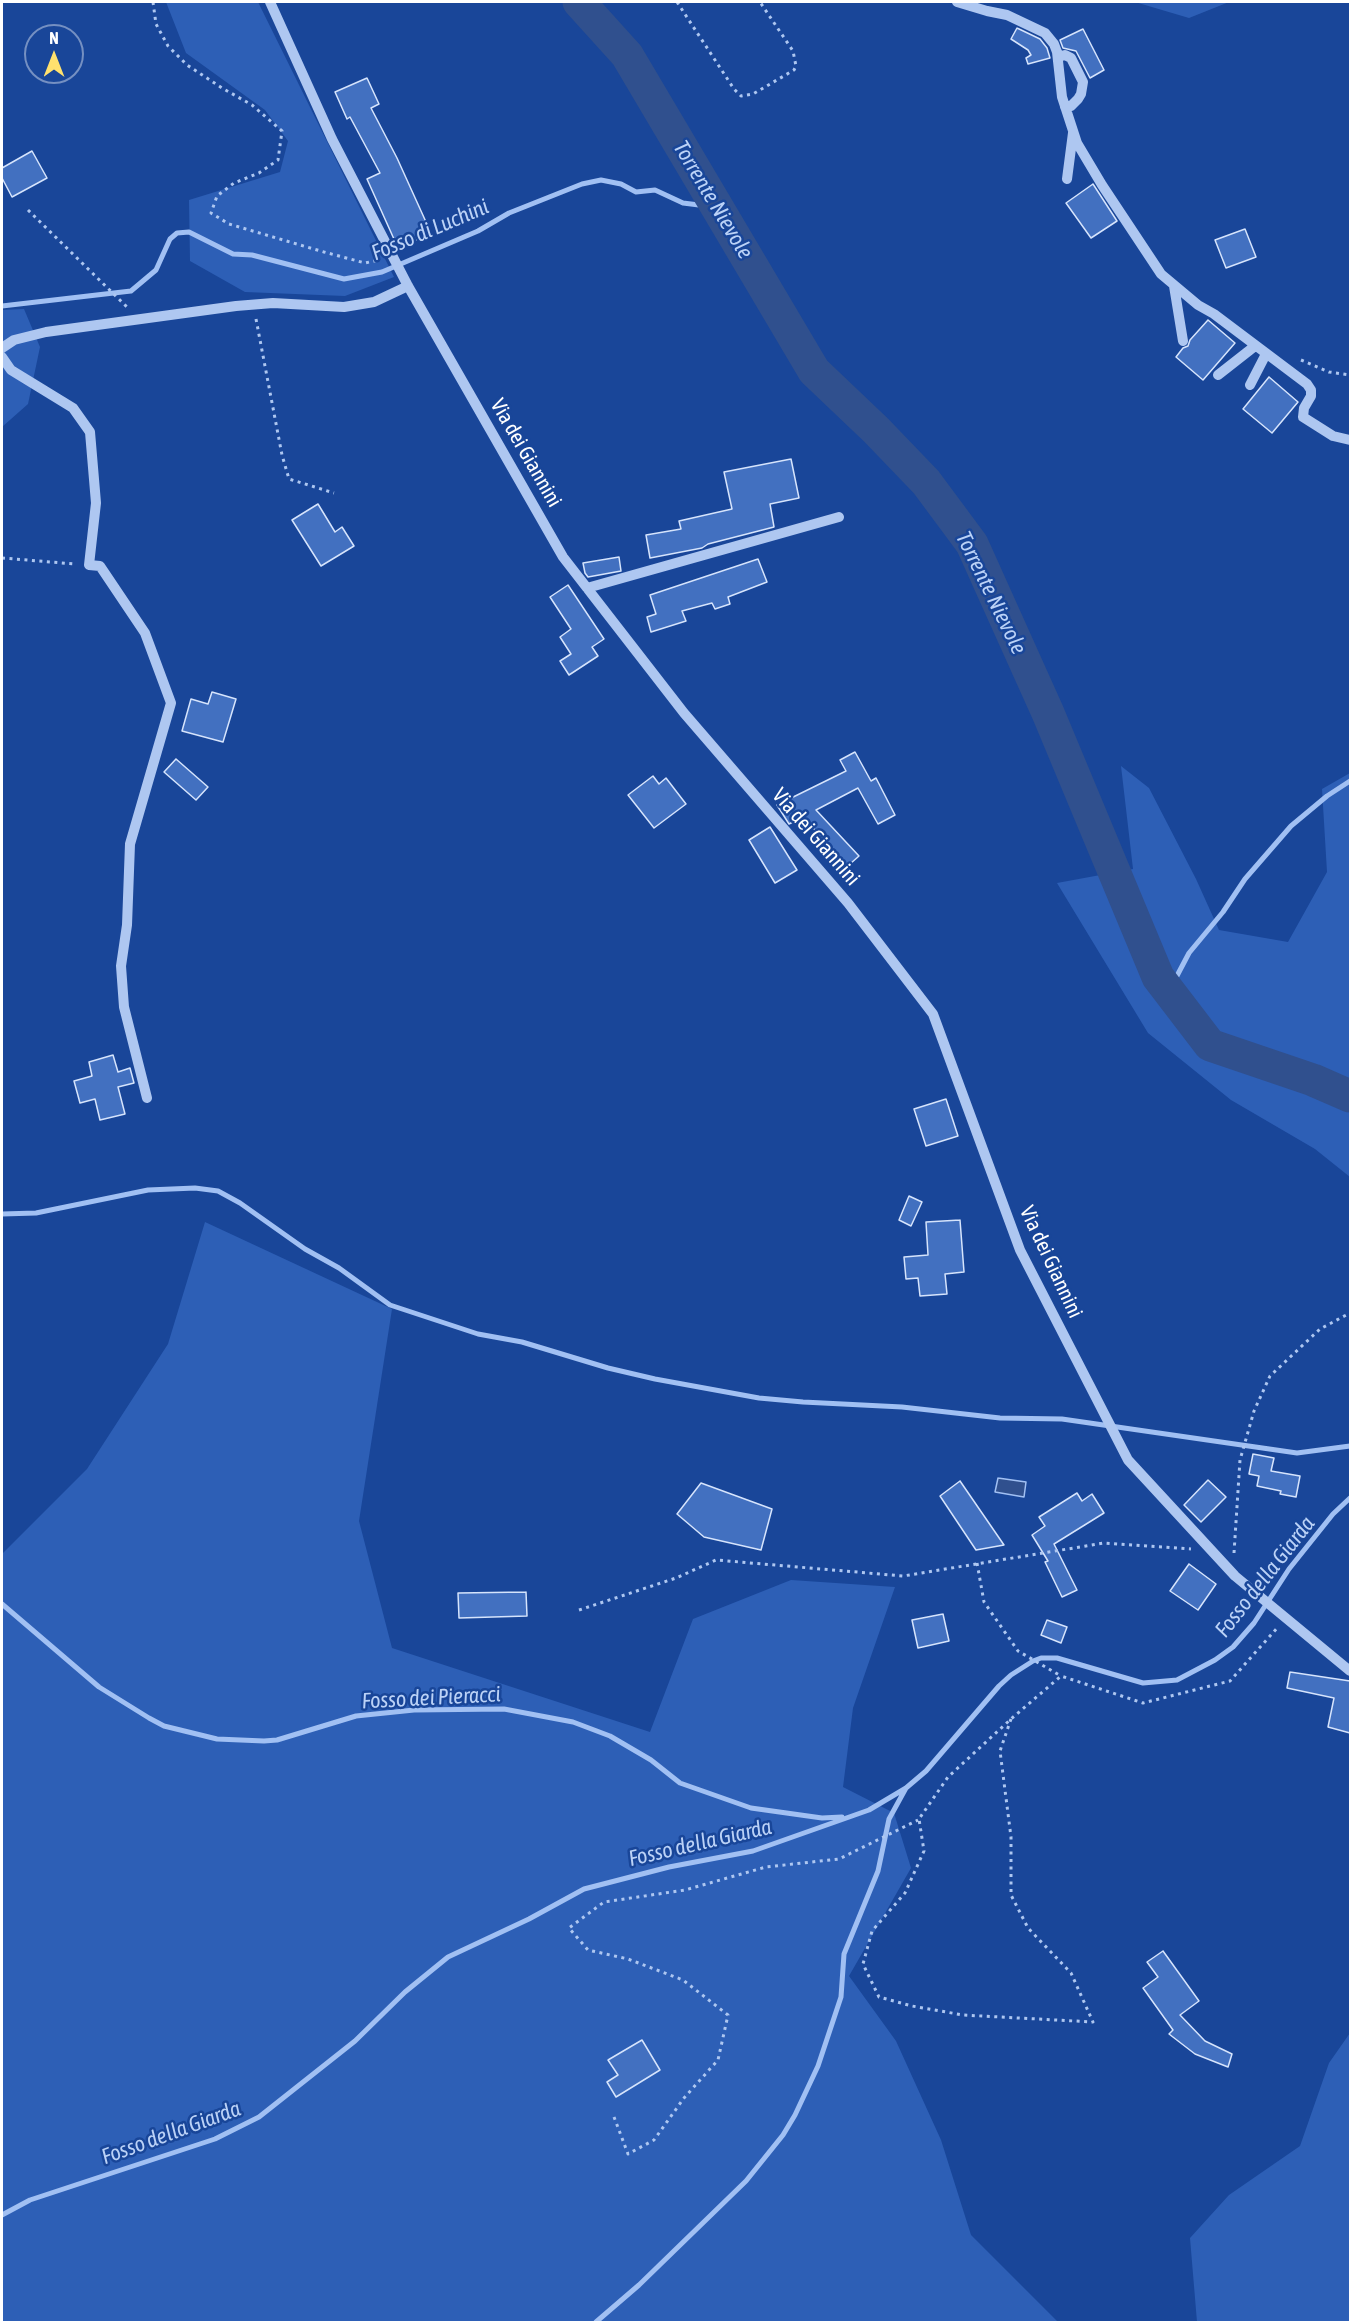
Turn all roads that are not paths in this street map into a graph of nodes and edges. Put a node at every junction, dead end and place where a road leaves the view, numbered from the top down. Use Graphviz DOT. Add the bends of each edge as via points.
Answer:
graph roads {
  1 [pos="270,2"];
  2 [pos="957,2"];
  3 [pos="1058,57"];
  4 [pos="1065,107"];
  5 [pos="1073,130"];
  6 [pos="1067,179"];
  7 [pos="408,286"];
  8 [pos="1174,286"];
  9 [pos="1183,341"];
  10 [pos="1255,346"];
  11 [pos="2,348"];
  12 [pos="1266,354"];
  13 [pos="2,357"];
  14 [pos="1218,375"];
  15 [pos="1250,385"];
  16 [pos="1350,440"];
  17 [pos="839,517"];
  18 [pos="587,588"];
  19 [pos="147,1098"];
  20 [pos="1350,1671"];
  1 -- 7 [label="street, Via dei Giannini" via="332,139"];
  2 -- 3 [label="street" via="1036,27 1054,44"];
  3 -- 4 [label="street"];
  3 -- 4 [label="street" via="1071,58 1083,82 1078,99"];
  4 -- 5 [label="street"];
  5 -- 6 [label="street"];
  5 -- 8 [label="street" via="1077,144 1108,194 1161,274"];
  7 -- 11 [label="street" via="374,302 344,308 255,304 46,332 14,340"];
  7 -- 18 [label="street, Via dei Giannini" via="564,557"];
  8 -- 9 [label="street"];
  8 -- 10 [label="street"];
  10 -- 12 [label="street"];
  10 -- 14 [label="street"];
  12 -- 15 [label="street"];
  12 -- 16 [label="street" via="1311,390 1303,417 1333,436"];
  13 -- 19 [label="street" via="12,370 73,408 90,432 96,504 89,565 100,566 145,633 171,703 130,844 121,966 124,1007"];
  17 -- 18 [label="street"];
  18 -- 20 [label="street, Via dei Giannini" via="684,713 848,903 933,1014 1020,1250 1128,1460 1235,1576"];
}
